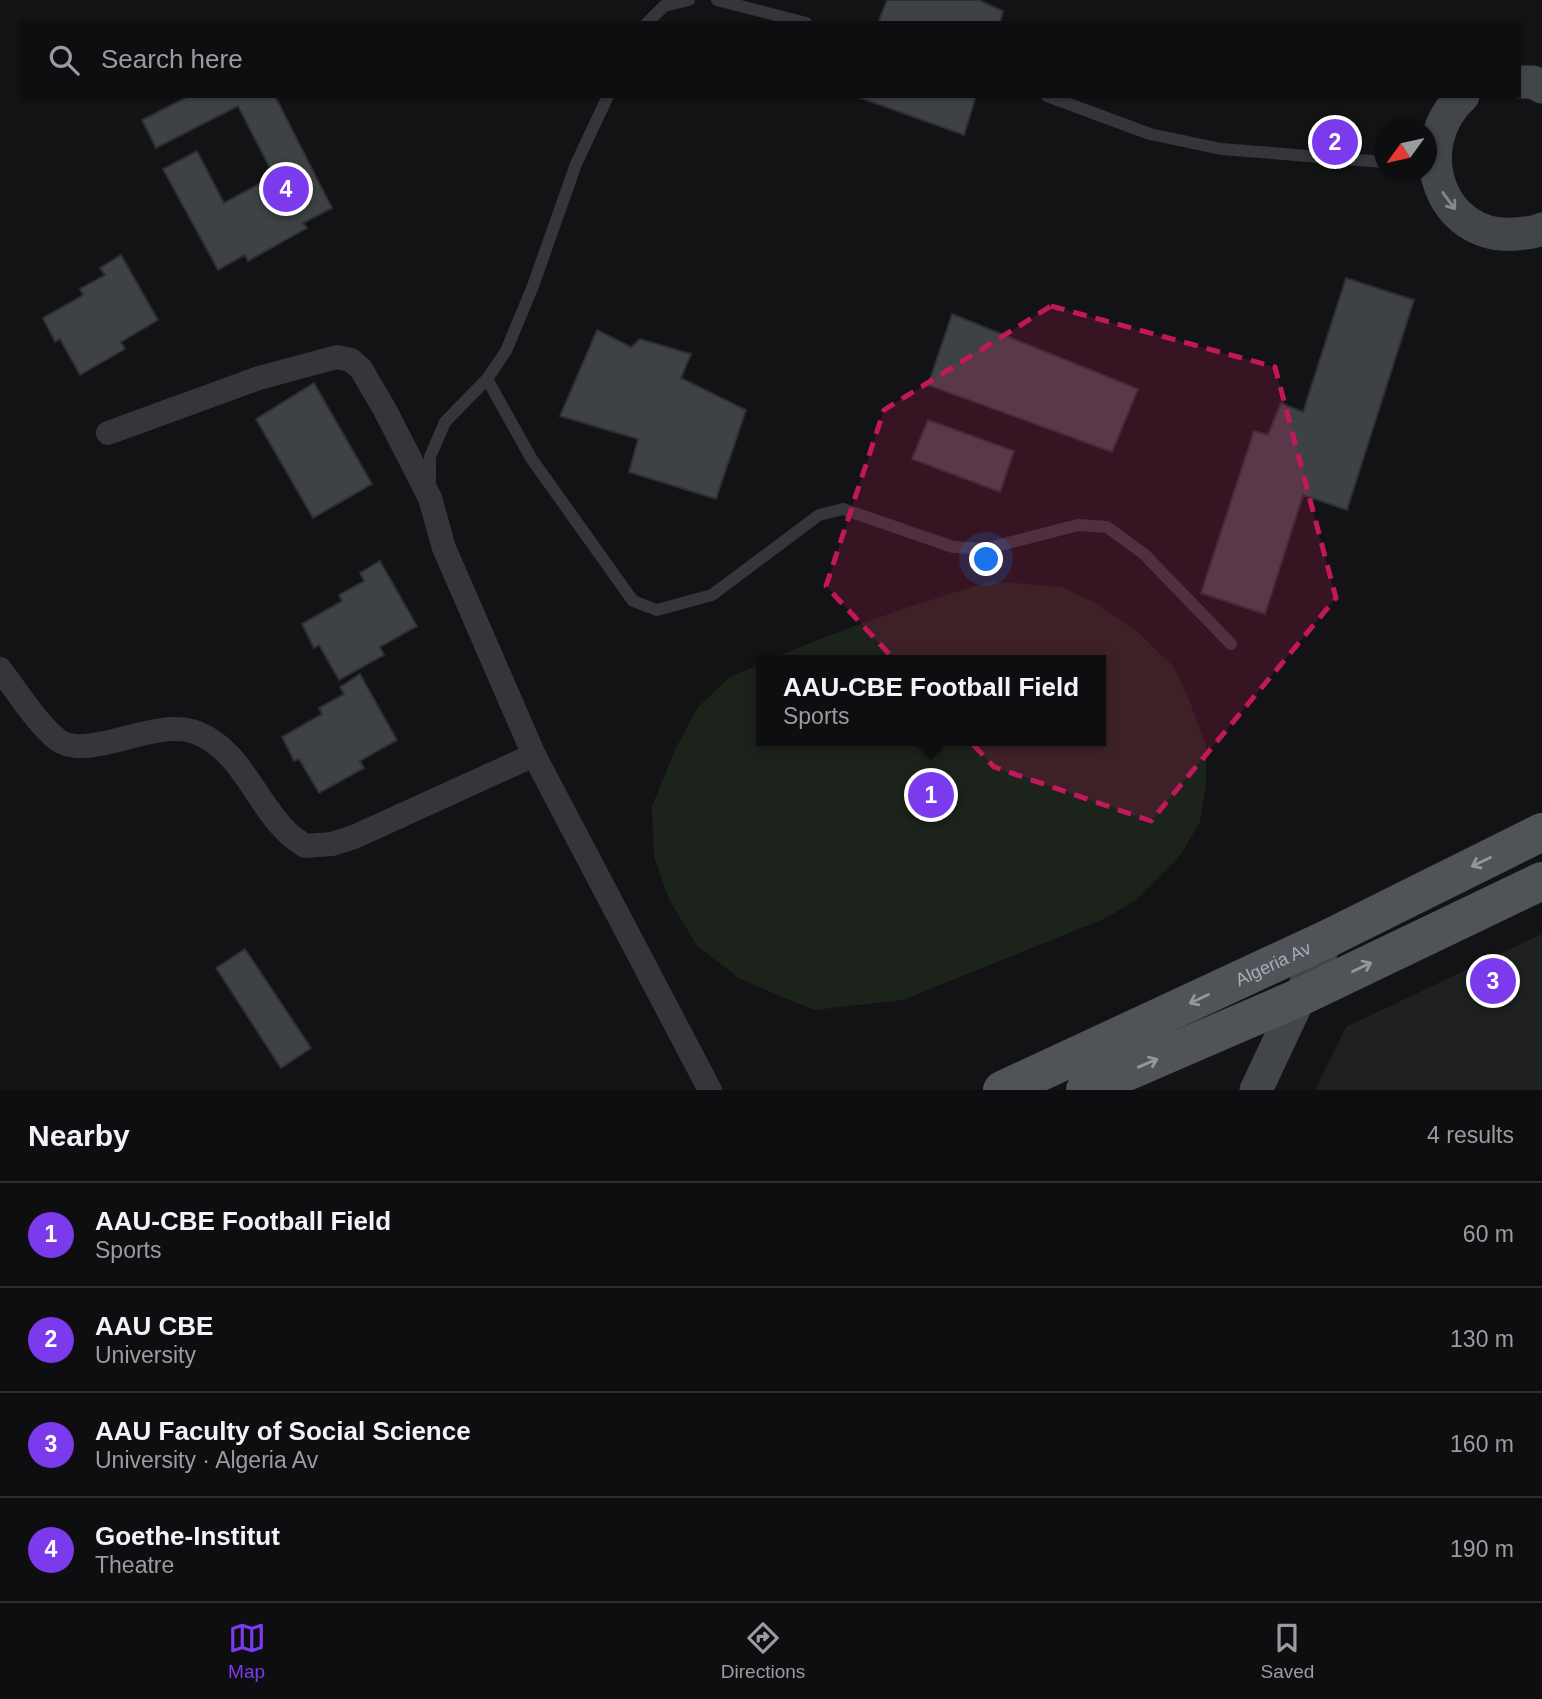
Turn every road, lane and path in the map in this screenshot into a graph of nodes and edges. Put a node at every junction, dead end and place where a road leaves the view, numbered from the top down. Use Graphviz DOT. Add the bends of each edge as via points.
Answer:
graph roads {
  1 [pos="689,0"];
  2 [pos="717,0"];
  3 [pos="649,21"];
  4 [pos="798,21"];
  5 [pos="1521,82"];
  6 [pos="1542,88"];
  7 [pos="607,98"];
  8 [pos="1052,98"];
  9 [pos="1461,98"];
  10 [pos="1437,133"];
  11 [pos="1374,161"];
  12 [pos="1437,181"];
  13 [pos="1540,234"];
  14 [pos="487,379"];
  15 [pos="108,433"];
  16 [pos="430,498"];
  17 [pos="1231,644"];
  18 [pos="0,669"];
  19 [pos="534,755"];
  20 [pos="1542,832"];
  21 [pos="1542,881"];
  22 [pos="1327,939"];
  23 [pos="1300,997"];
  24 [pos="710,1090"];
  25 [pos="1002,1090"];
  26 [pos="1085,1090"];
  27 [pos="1256,1090"];
  1 -- 3 [label="lane" via="664,6"];
  2 -- 4 [label="lane"];
  5 -- 6 [label="main road"];
  7 -- 14 [label="lane" via="576,164 510,340"];
  8 -- 11 [label="lane" via="1150,134 1221,149"];
  9 -- 10 [label="main road"];
  12 -- 13 [label="main road, one-way" via="1445,199 1469,223 1502,235"];
  14 -- 16 [label="lane" via="445,422 430,457"];
  14 -- 17 [label="lane" via="531,458 633,601 657,610 712,595 819,515 843,509 953,547 985,549 1078,524 1107,527 1144,554"];
  15 -- 16 [label="street" via="259,378 337,358 351,360 385,410"];
  16 -- 19 [label="street" via="444,548"];
  18 -- 19 [label="street" via="60,741 102,744 160,728 192,730 214,741 288,833 305,846 354,837"];
  19 -- 24 [label="street"];
  20 -- 22 [label="main road, Algeria Av, one-way"];
  23 -- 21 [label="main road, one-way"];
  22 -- 23 [label="main road"];
  22 -- 25 [label="main road, Algeria Av, one-way"];
  26 -- 23 [label="main road, one-way"];
  23 -- 27 [label="main road"];
}
